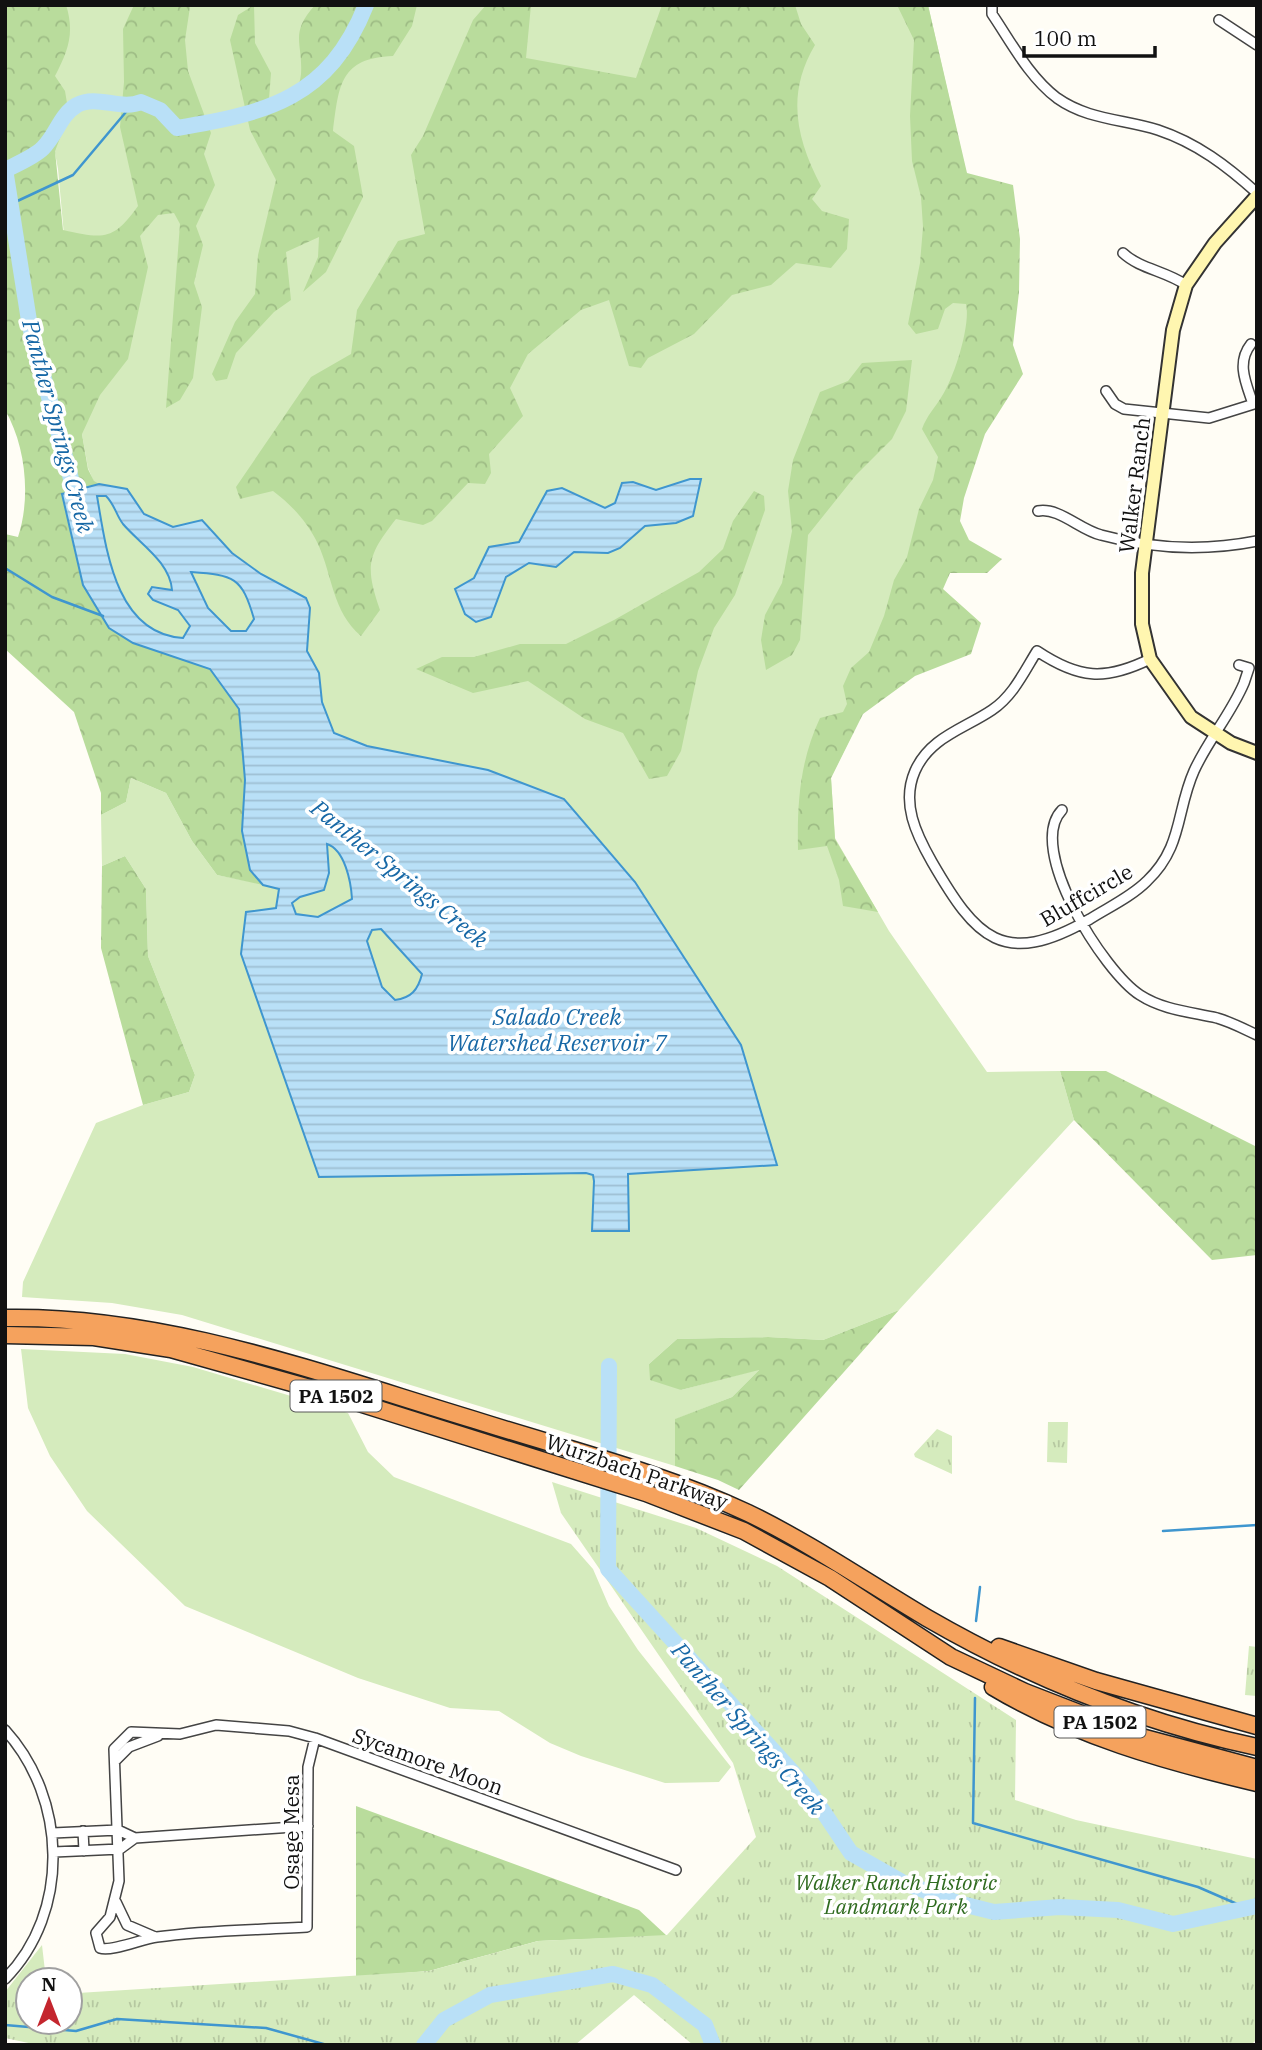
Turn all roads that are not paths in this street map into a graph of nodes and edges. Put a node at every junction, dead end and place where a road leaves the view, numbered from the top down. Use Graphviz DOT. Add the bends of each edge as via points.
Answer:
graph roads {
  1 [pos="992,5"];
  2 [pos="1219,20"];
  3 [pos="1257,45"];
  4 [pos="1257,194"];
  5 [pos="1123,253"];
  6 [pos="1186,285"];
  7 [pos="1251,344"];
  8 [pos="1106,391"];
  9 [pos="1255,403"];
  10 [pos="1162,414"];
  11 [pos="1038,512"];
  12 [pos="1257,541"];
  13 [pos="1146,543"];
  14 [pos="1150,659"];
  15 [pos="1239,665"];
  16 [pos="1216,735"];
  17 [pos="1257,753"];
  18 [pos="1062,810"];
  19 [pos="1083,922"];
  20 [pos="1257,1035"];
  21 [pos="12,1327"];
  22 [pos="960,1634"];
  23 [pos="951,1657"];
  24 [pos="1257,1726"];
  25 [pos="5,1730"];
  26 [pos="315,1738"];
  27 [pos="1257,1746"];
  28 [pos="1257,1768"];
  29 [pos="1257,1783"];
  30 [pos="308,1826"];
  31 [pos="118,1830"];
  32 [pos="83,1831"];
  33 [pos="52,1833"];
  34 [pos="135,1838"];
  35 [pos="120,1849"];
  36 [pos="84,1851"];
  37 [pos="54,1852"];
  38 [pos="676,1870"];
  39 [pos="116,1902"];
  40 [pos="156,1937"];
  41 [pos="5,1979"];
  1 -- 4 [label="street" via="992,14 1021,57 1055,96 1088,114 1180,138 1220,162"];
  2 -- 3 [label="street"];
  4 -- 6 [label="street, Walker Ranch"];
  5 -- 6 [label="street" via="1133,263 1165,272"];
  6 -- 10 [label="street, Walker Ranch" via="1173,330"];
  7 -- 9 [label="street" via="1242,365"];
  8 -- 10 [label="street" via="1124,409"];
  9 -- 10 [label="street" via="1209,418"];
  10 -- 13 [label="street, Walker Ranch"];
  11 -- 13 [label="street" via="1055,512 1101,535"];
  12 -- 13 [label="street" via="1210,548"];
  13 -- 14 [label="street, Walker Ranch" via="1142,624"];
  14 -- 16 [label="street, Walker Ranch" via="1184,709"];
  14 -- 19 [label="street, Bluffcircle" via="1097,675 1071,671 1037,651 1006,699 937,741 915,772 910,804 919,839 958,907 977,927 1005,941 1027,944 1051,939"];
  15 -- 16 [label="street, Bluffcircle" via="1249,668"];
  16 -- 17 [label="street, Walker Ranch"];
  16 -- 19 [label="street, Bluffcircle" via="1190,781 1178,832 1162,864 1137,890"];
  18 -- 19 [label="street" via="1052,827 1052,856"];
  19 -- 20 [label="street" via="1119,977 1142,997 1221,1019"];
  21 -- 22 [label="highway, Wurzbach Parkway / PA 1502" via="109,1321 173,1333 645,1473 748,1513"];
  21 -- 23 [label="highway, Wurzbach Parkway / PA 1502" via="171,1349 324,1392 700,1511 793,1557"];
  22 -- 24 [label="highway" via="1096,1681"];
  22 -- 27 [label="highway, Wurzbach Parkway / PA 1502" via="1078,1695 1192,1732"];
  23 -- 28 [label="highway, Wurzbach Parkway / PA 1502" via="1025,1692 1141,1737"];
  23 -- 29 [label="highway" via="1037,1713 1094,1737"];
  25 -- 33 [label="street" via="37,1779"];
  26 -- 30 [label="street, Osage Mesa" via="308,1767"];
  26 -- 31 [label="street, Sycamore Moon" via="289,1731 216,1726 160,1735 129,1747 115,1761"];
  26 -- 38 [label="street, Sycamore Moon"];
  30 -- 34 [label="street"];
  30 -- 40 [label="street, Osage Mesa" via="307,1927"];
  31 -- 32 [label="street"];
  31 -- 34 [label="street"];
  31 -- 35 [label="street"];
  32 -- 33 [label="street"];
  32 -- 36 [label="street"];
  33 -- 37 [label="street"];
  34 -- 35 [label="street"];
  35 -- 36 [label="street"];
  35 -- 39 [label="street"];
  36 -- 37 [label="street"];
  37 -- 41 [label="street" via="51,1885 38,1929"];
  39 -- 40 [label="street" via="127,1925"];
  39 -- 40 [label="street" via="96,1933 100,1948 112,1950"];
}
